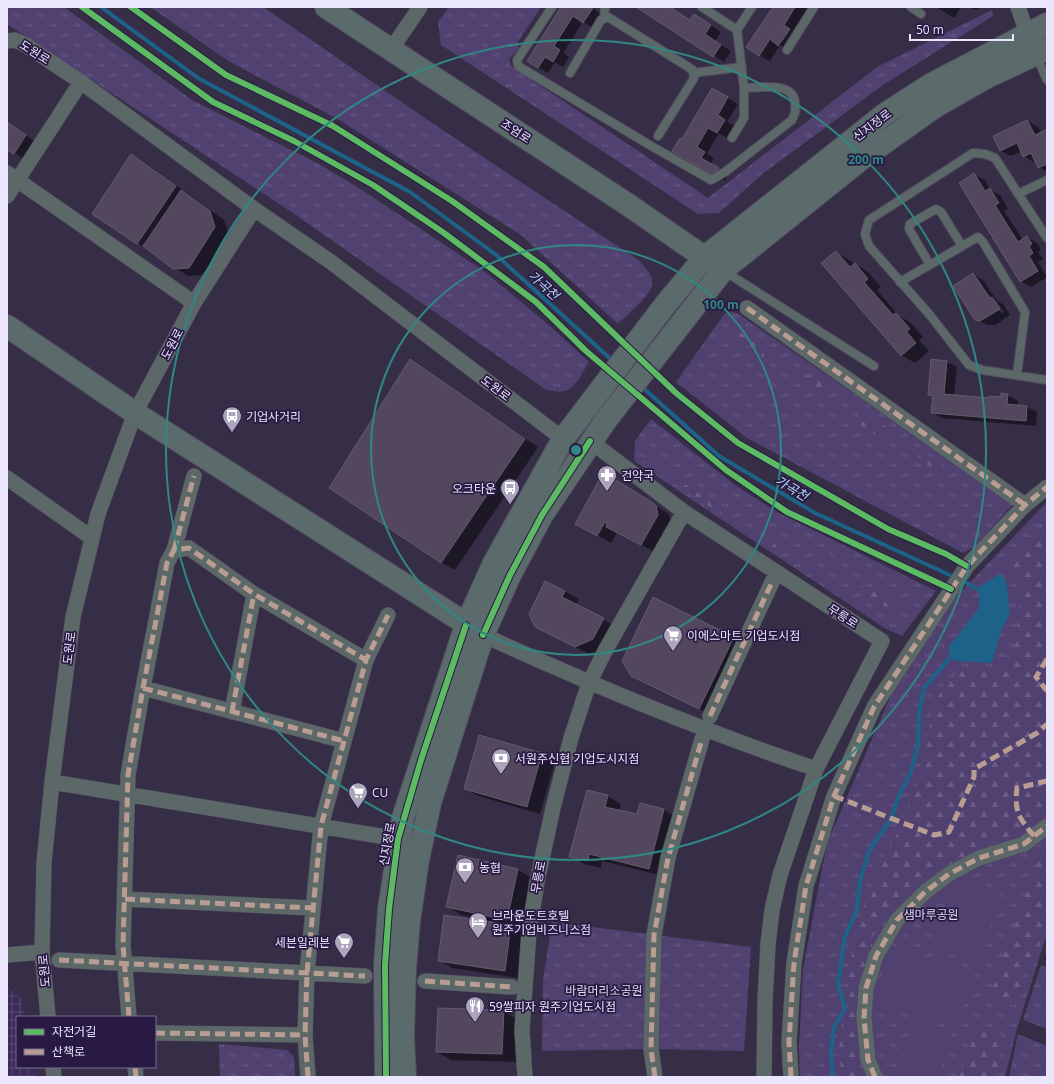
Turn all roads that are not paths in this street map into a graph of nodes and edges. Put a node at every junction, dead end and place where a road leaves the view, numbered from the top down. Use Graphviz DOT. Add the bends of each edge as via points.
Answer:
graph roads {
  1 [pos="326,7"];
  2 [pos="420,7"];
  3 [pos="552,7"];
  4 [pos="605,7"];
  5 [pos="702,7"];
  6 [pos="752,7"];
  7 [pos="814,7"];
  8 [pos="911,7"];
  9 [pos="1018,7"];
  10 [pos="921,14"];
  11 [pos="604,19"];
  12 [pos="1047,24"];
  13 [pos="737,30"];
  14 [pos="1027,33"];
  15 [pos="7,41"];
  16 [pos="787,50"];
  17 [pos="390,51"];
  18 [pos="1042,52"];
  19 [pos="742,67"];
  20 [pos="570,73"];
  21 [pos="693,73"];
  22 [pos="1047,80"];
  23 [pos="81,82"];
  24 [pos="744,88"];
  25 [pos="658,136"];
  26 [pos="732,138"];
  27 [pos="12,176"];
  28 [pos="1047,180"];
  29 [pos="1018,194"];
  30 [pos="7,196"];
  31 [pos="254,209"];
  32 [pos="1047,238"];
  33 [pos="962,246"];
  34 [pos="705,257"];
  35 [pos="930,265"];
  36 [pos="723,270"];
  37 [pos="900,282"];
  38 [pos="194,303"];
  39 [pos="747,308"];
  40 [pos="7,326"];
  41 [pos="874,366"];
  42 [pos="1017,375"];
  43 [pos="1047,380"];
  44 [pos="135,413"];
  45 [pos="569,431"];
  46 [pos="590,441"];
  47 [pos="194,476"];
  48 [pos="7,478"];
  49 [pos="1047,487"];
  50 [pos="1025,506"];
  51 [pos="684,512"];
  52 [pos="92,538"];
  53 [pos="174,550"];
  54 [pos="773,580"];
  55 [pos="254,594"];
  56 [pos="388,615"];
  57 [pos="475,630"];
  58 [pos="366,660"];
  59 [pos="589,683"];
  60 [pos="143,688"];
  61 [pos="232,712"];
  62 [pos="710,716"];
  63 [pos="702,739"];
  64 [pos="344,740"];
  65 [pos="816,769"];
  66 [pos="52,782"];
  67 [pos="127,794"];
  68 [pos="321,826"];
  69 [pos="1047,826"];
  70 [pos="398,839"];
  71 [pos="125,899"];
  72 [pos="313,908"];
  73 [pos="42,952"];
  74 [pos="7,955"];
  75 [pos="59,960"];
  76 [pos="125,964"];
  77 [pos="307,967"];
  78 [pos="365,976"];
  79 [pos="425,981"];
  80 [pos="512,987"];
  81 [pos="48,1016"];
  82 [pos="129,1016"];
  83 [pos="156,1033"];
  84 [pos="305,1035"];
  85 [pos="308,1077"];
  86 [pos="386,1077"];
  87 [pos="405,1077"];
  88 [pos="525,1077"];
  89 [pos="655,1077"];
  90 [pos="764,1077"];
  91 [pos="790,1077"];
  92 [pos="874,1077"];
  1 -- 17 [label="street, 조엄로"];
  2 -- 17 [label="street"];
  3 -- 24 [label="lane" via="517,60 518,66 711,180 792,120 795,114 795,99 784,89"];
  4 -- 11 [label="lane"];
  5 -- 13 [label="lane"];
  6 -- 13 [label="lane"];
  7 -- 16 [label="lane"];
  8 -- 10 [label="lane"];
  9 -- 14 [label="street"];
  11 -- 20 [label="lane" via="601,20"];
  11 -- 21 [label="lane" via="608,17 693,70"];
  12 -- 14 [label="street, 신지정로"];
  13 -- 19 [label="lane"];
  14 -- 18 [label="street"];
  14 -- 34 [label="street, 신지정로" via="930,85 885,114"];
  15 -- 23 [label="street, 도원로" via="15,40 26,45"];
  17 -- 34 [label="street, 조엄로"];
  18 -- 22 [label="lane"];
  18 -- 36 [label="street, 신지정로" via="990,76 936,106 864,156"];
  19 -- 21 [label="lane"];
  19 -- 24 [label="lane"];
  21 -- 25 [label="lane" via="694,78"];
  23 -- 27 [label="street"];
  23 -- 31 [label="street, 도원로"];
  24 -- 26 [label="lane" via="744,118"];
  27 -- 30 [label="street"];
  27 -- 38 [label="street"];
  28 -- 29 [label="lane"];
  29 -- 32 [label="lane"];
  29 -- 37 [label="lane" via="995,158 973,153 869,220 865,234 868,246"];
  31 -- 38 [label="street, 도원로"];
  31 -- 45 [label="street, 도원로"];
  33 -- 35 [label="lane"];
  33 -- 35 [label="lane" via="941,212 936,209 910,224 909,230"];
  33 -- 42 [label="lane" via="978,237 983,242 1025,312"];
  34 -- 36 [label="street, 조엄로"];
  34 -- 45 [label="street, 신지정로"];
  35 -- 37 [label="lane"];
  36 -- 41 [label="lane"];
  36 -- 46 [label="street, 신지정로"];
  37 -- 42 [label="lane" via="969,365 982,370"];
  38 -- 44 [label="street, 도원로"];
  39 -- 50 [label="street"];
  40 -- 44 [label="street"];
  42 -- 43 [label="lane"];
  44 -- 52 [label="street, 도원로" via="98,514"];
  44 -- 57 [label="street"];
  45 -- 57 [label="street, 신지정로" via="494,563"];
  46 -- 51 [label="street, 무릉로"];
  46 -- 57 [label="street, 신지정로" via="542,515 510,575"];
  47 -- 53 [label="street"];
  48 -- 52 [label="street"];
  49 -- 50 [label="street"];
  50 -- 91 [label="street" via="967,566 951,589 874,707 834,796 803,901 794,963 789,1042"];
  51 -- 59 [label="street, 무릉로"];
  51 -- 65 [label="street, 무릉로" via="882,641"];
  52 -- 66 [label="street, 도원로" via="73,618"];
  53 -- 55 [label="street" via="189,548"];
  53 -- 60 [label="street" via="167,563"];
  54 -- 62 [label="street"];
  55 -- 58 [label="street"];
  55 -- 61 [label="street"];
  56 -- 58 [label="street"];
  57 -- 59 [label="street"];
  57 -- 70 [label="street, 신지정로" via="420,760"];
  57 -- 87 [label="street" via="430,803 418,860 405,968"];
  58 -- 64 [label="street"];
  59 -- 65 [label="street" via="753,748"];
  59 -- 88 [label="street, 무릉로" via="552,808 537,882 524,984 522,1030"];
  60 -- 61 [label="street"];
  60 -- 67 [label="street"];
  61 -- 64 [label="street"];
  63 -- 89 [label="street" via="668,858 654,935 651,1049"];
  64 -- 68 [label="street"];
  65 -- 90 [label="street, 무릉로" via="780,876 772,910 764,1001"];
  66 -- 67 [label="street"];
  66 -- 73 [label="street, 도원로" via="44,863"];
  67 -- 68 [label="street"];
  67 -- 71 [label="street"];
  68 -- 70 [label="street"];
  68 -- 72 [label="street"];
  69 -- 92 [label="street" via="1024,844 978,858 949,874 925,892 897,920 876,956 866,988 864,1018 868,1060"];
  70 -- 86 [label="street, 신지정로" via="385,965"];
  71 -- 72 [label="street"];
  71 -- 76 [label="street"];
  72 -- 77 [label="street"];
  73 -- 74 [label="street"];
  73 -- 81 [label="street, 도원로"];
  75 -- 76 [label="street"];
  76 -- 77 [label="street"];
  76 -- 82 [label="street"];
  77 -- 78 [label="street"];
  77 -- 84 [label="street"];
  79 -- 80 [label="street"];
  83 -- 84 [label="street"];
  84 -- 85 [label="street"];
}
